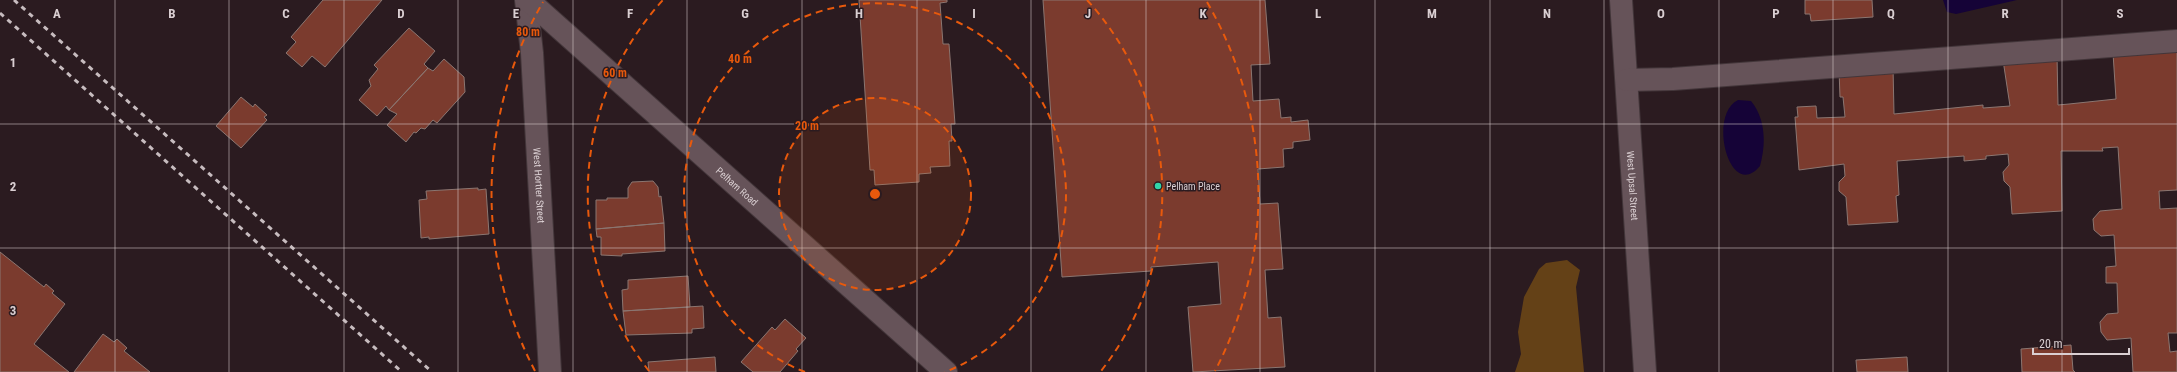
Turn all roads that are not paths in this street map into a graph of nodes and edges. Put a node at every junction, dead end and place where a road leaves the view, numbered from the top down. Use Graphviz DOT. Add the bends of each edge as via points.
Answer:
graph roads {
  1 [pos="527,0"];
  2 [pos="1621,0"];
  3 [pos="2177,41"];
  4 [pos="1626,80"];
  5 [pos="550,372"];
  6 [pos="946,372"];
  7 [pos="1645,372"];
  1 -- 5 [label="street, West Hortter Street"];
  1 -- 6 [label="street, Pelham Road"];
  2 -- 4 [label="street, West Upsal Street"];
  3 -- 4 [label="street" via="1673,79"];
  4 -- 7 [label="street, West Upsal Street"];
}
